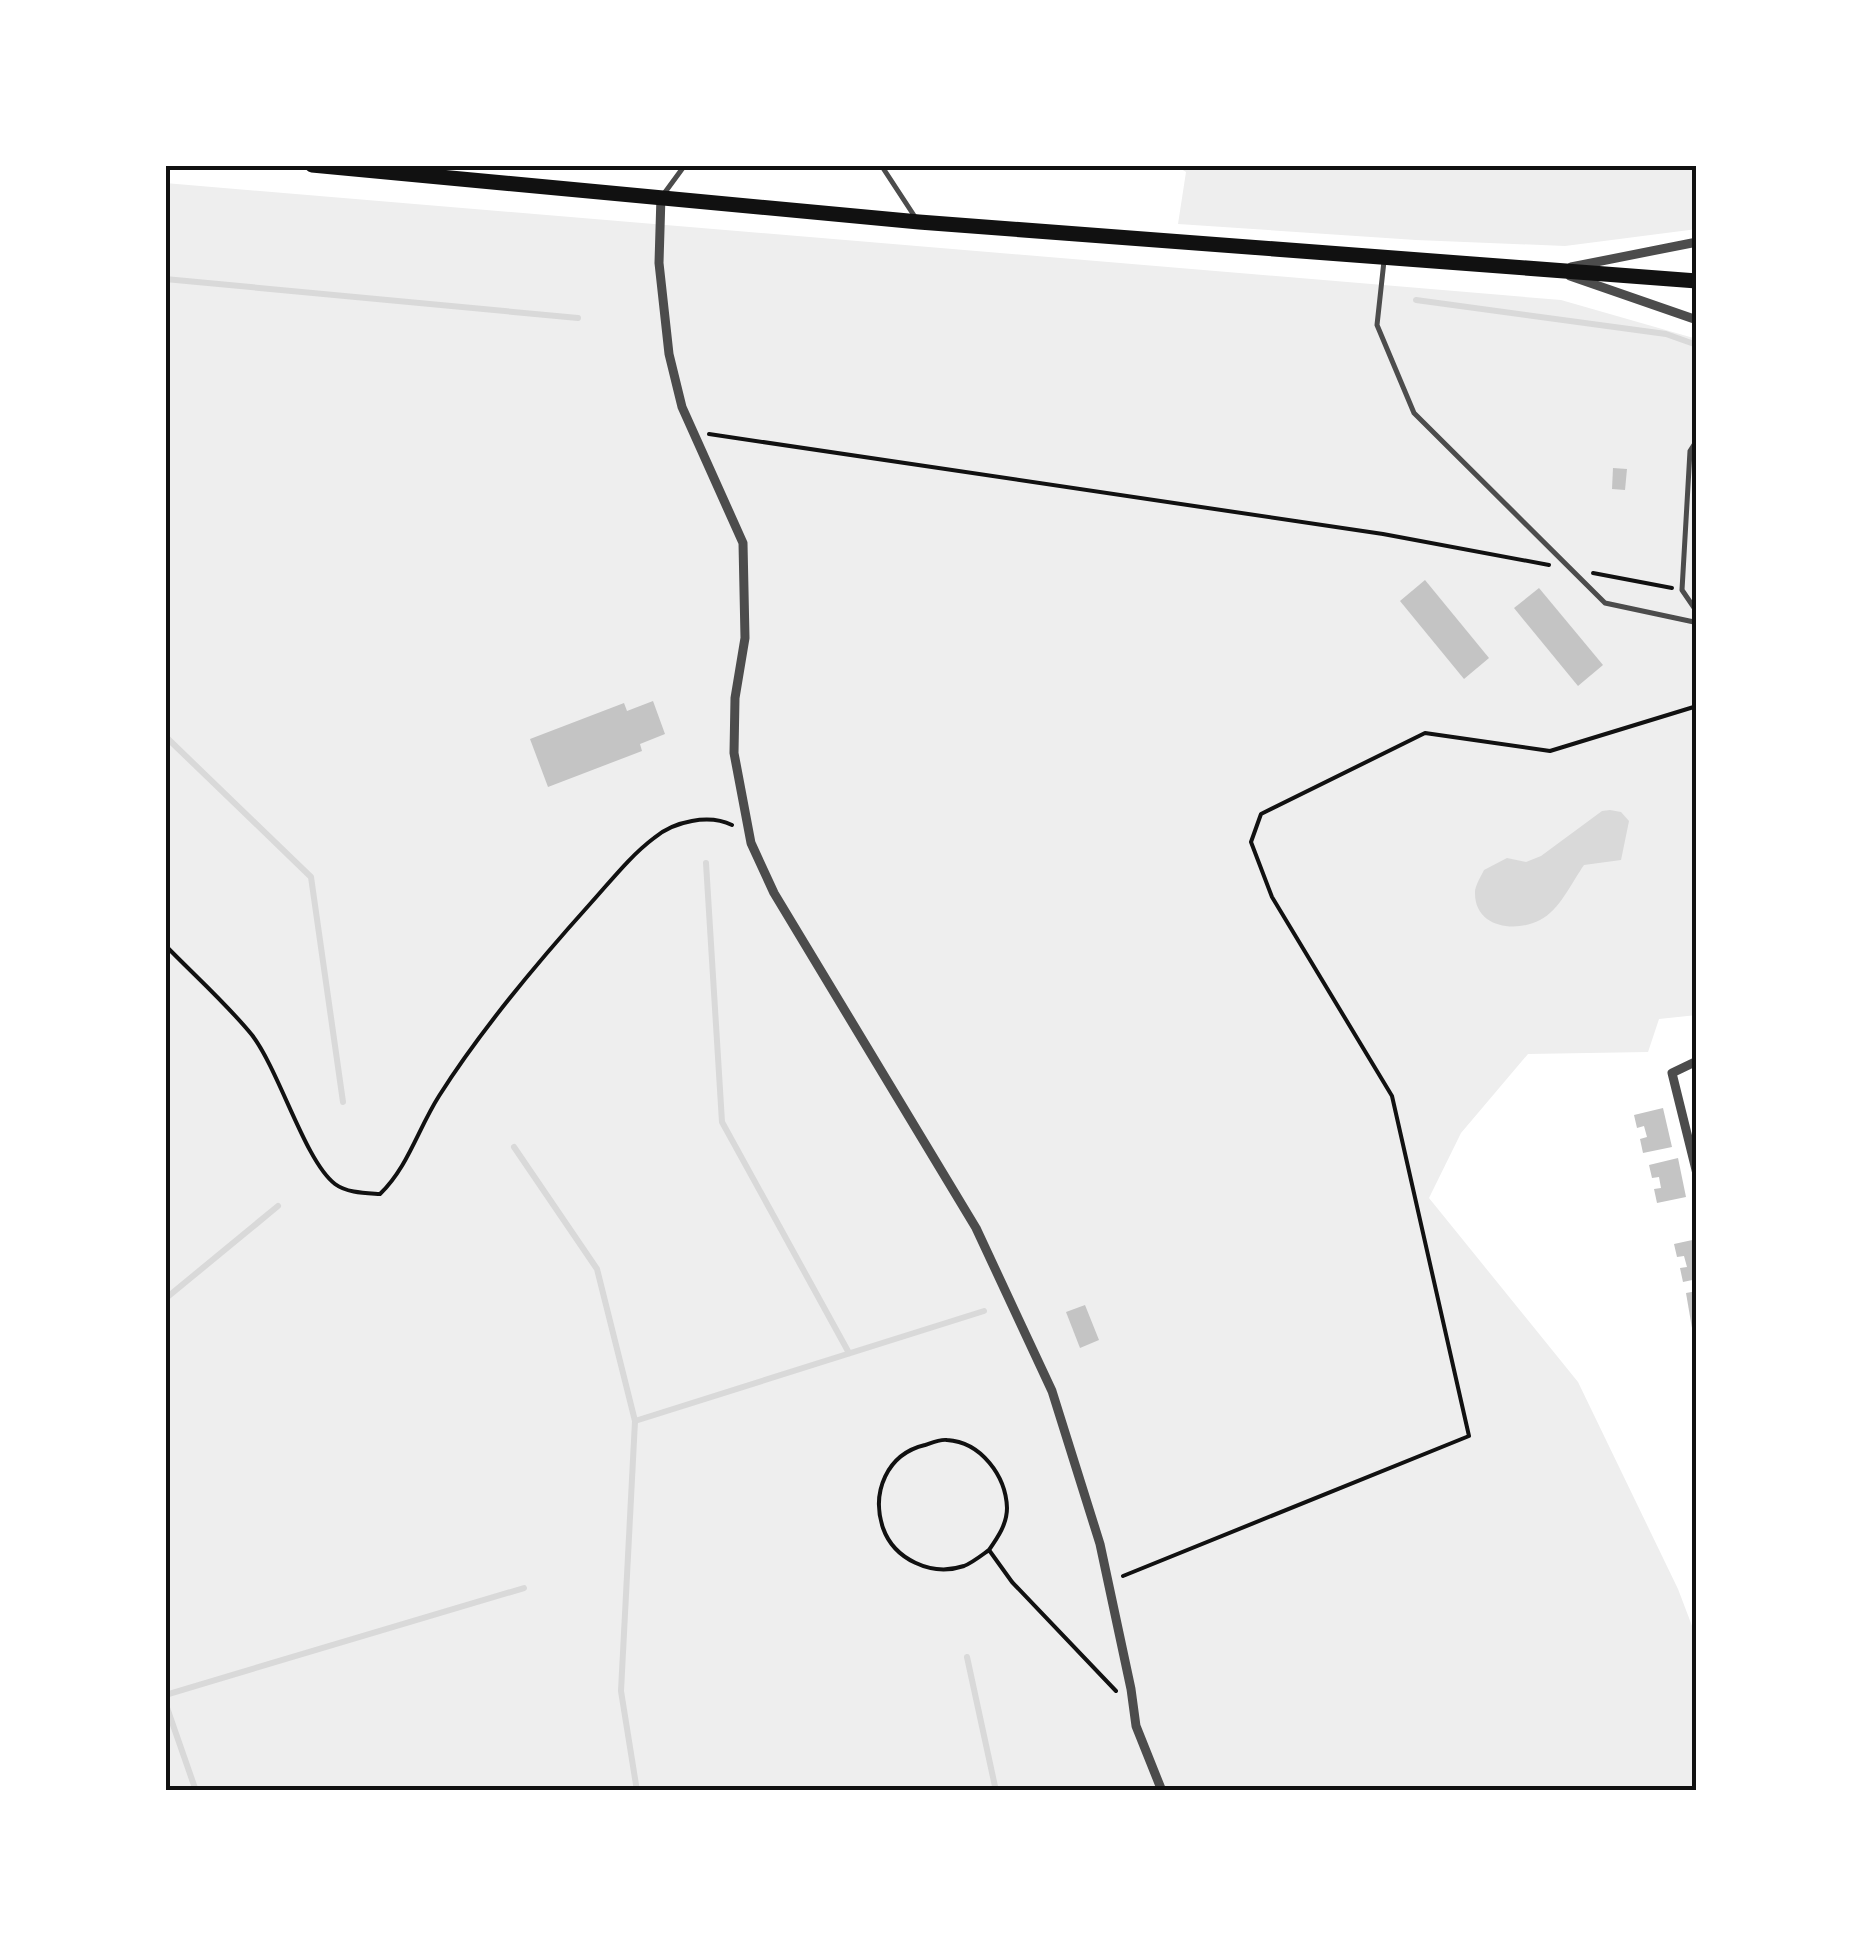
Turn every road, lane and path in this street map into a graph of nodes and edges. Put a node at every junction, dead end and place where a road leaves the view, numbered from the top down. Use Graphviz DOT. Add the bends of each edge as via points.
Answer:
graph roads {
  1 [pos="312,165"];
  2 [pos="685,165"];
  3 [pos="880,165"];
  4 [pos="662,196"];
  5 [pos="919,222"];
  6 [pos="1697,242"];
  7 [pos="1384,258"];
  8 [pos="1553,270"];
  9 [pos="1697,281"];
  10 [pos="1697,320"];
  11 [pos="694,432"];
  12 [pos="1697,440"];
  13 [pos="1551,566"];
  14 [pos="1588,572"];
  15 [pos="1682,590"];
  16 [pos="1697,615"];
  17 [pos="1697,706"];
  18 [pos="751,843"];
  19 [pos="165,945"];
  20 [pos="1697,1061"];
  21 [pos="1697,1174"];
  22 [pos="990,1550"];
  23 [pos="1109,1581"];
  24 [pos="1121,1699"];
  25 [pos="1162,1791"];
  1 -- 4 [label="highway"];
  2 -- 4 [label="lane"];
  3 -- 5 [label="lane"];
  4 -- 5 [label="highway"];
  4 -- 11 [label="street" via="659,264 667,338"];
  5 -- 7 [label="highway"];
  6 -- 8 [label="street"];
  7 -- 8 [label="highway"];
  7 -- 16 [label="lane" via="1377,325 1414,413 1606,603 1694,622"];
  8 -- 9 [label="highway"];
  8 -- 10 [label="street"];
  11 -- 13 [label="path" via="1383,534"];
  11 -- 18 [label="street" via="743,543 746,638 733,737"];
  12 -- 15 [label="lane" via="1690,451"];
  14 -- 15 [label="path"];
  15 -- 16 [label="lane"];
  17 -- 23 [label="path" via="1550,752 1424,733 1261,814 1251,842 1272,897 1392,1096 1469,1436"];
  18 -- 19 [label="path" via="732,824 705,818 656,835 555,943 490,1025 438,1097 399,1175 380,1194 338,1186 320,1170 252,1035"];
  18 -- 23 [label="street" via="774,893 941,1164 999,1274 1052,1391"];
  20 -- 21 [label="street" via="1672,1073"];
  22 -- 22 [label="path" via="965,1566 934,1570 907,1559 888,1542 876,1508 886,1470 907,1449 946,1440 973,1448 1000,1474 1007,1510"];
  22 -- 24 [label="path"];
  23 -- 25 [label="street" via="1136,1726"];
}
